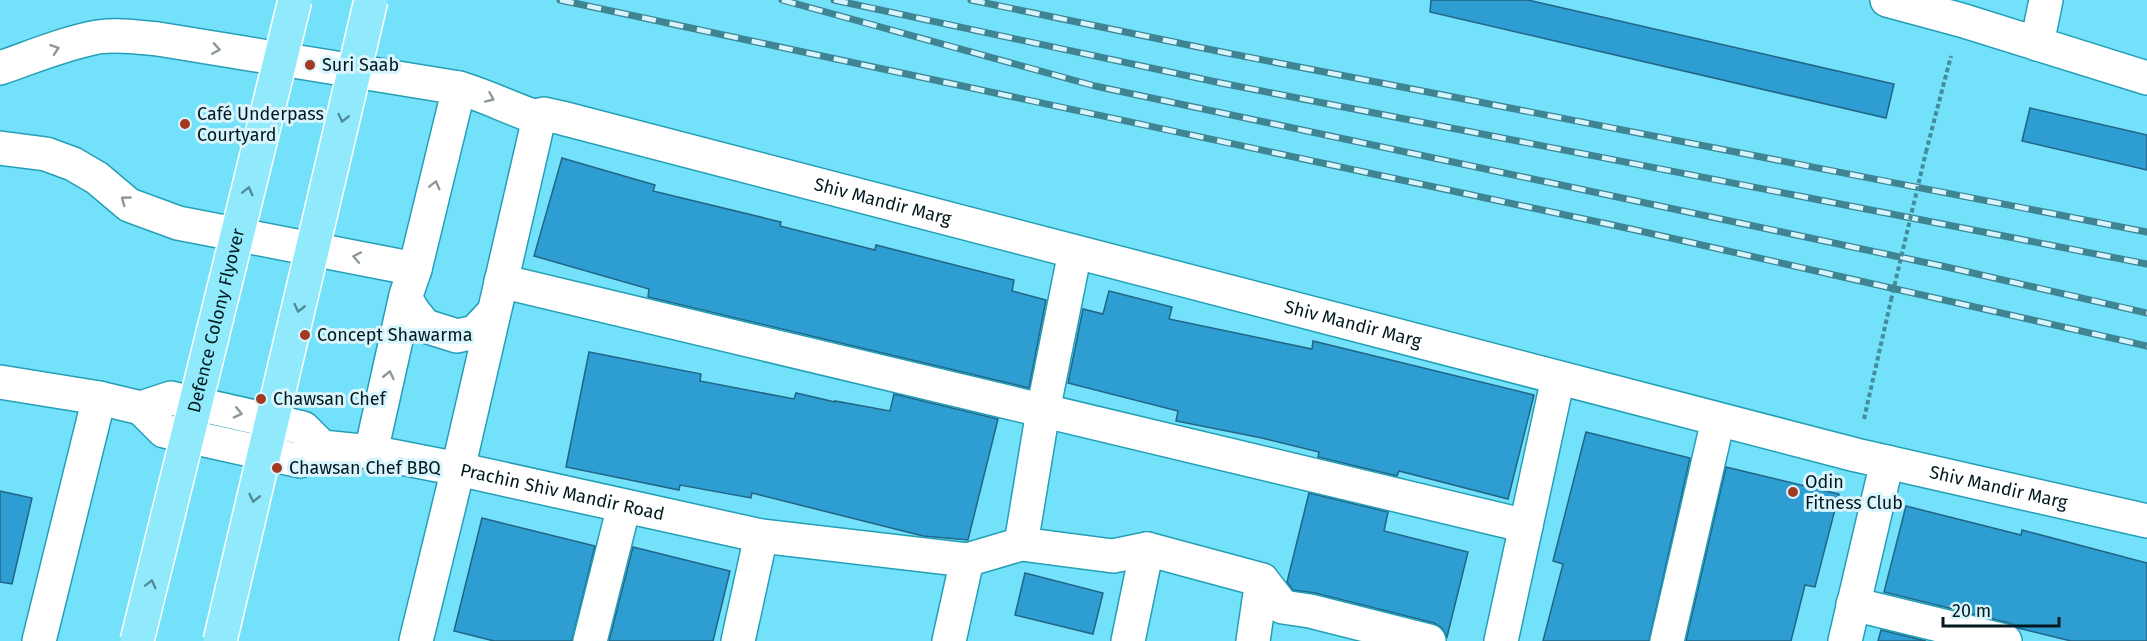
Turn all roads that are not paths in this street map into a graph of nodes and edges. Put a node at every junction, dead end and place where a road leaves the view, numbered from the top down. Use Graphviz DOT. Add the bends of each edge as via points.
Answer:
graph roads {
  1 [pos="295,0"];
  2 [pos="371,0"];
  3 [pos="1887,0"];
  4 [pos="2046,0"];
  5 [pos="2037,44"];
  6 [pos="0,68"];
  7 [pos="2147,78"];
  8 [pos="459,88"];
  9 [pos="550,118"];
  10 [pos="0,148"];
  11 [pos="1075,252"];
  12 [pos="501,281"];
  13 [pos="410,284"];
  14 [pos="493,313"];
  15 [pos="1558,378"];
  16 [pos="0,382"];
  17 [pos="99,398"];
  18 [pos="1043,411"];
  19 [pos="1719,420"];
  20 [pos="371,452"];
  21 [pos="1887,462"];
  22 [pos="458,469"];
  23 [pos="624,506"];
  24 [pos="2147,521"];
  25 [pos="1526,526"];
  26 [pos="761,536"];
  27 [pos="1021,544"];
  28 [pos="1147,549"];
  29 [pos="967,560"];
  30 [pos="1262,580"];
  31 [pos="1853,604"];
  32 [pos="39,641"];
  33 [pos="137,641"];
  34 [pos="220,641"];
  35 [pos="416,641"];
  36 [pos="590,641"];
  37 [pos="738,641"];
  38 [pos="949,641"];
  39 [pos="1128,641"];
  40 [pos="1253,641"];
  41 [pos="1429,641"];
  42 [pos="1501,641"];
  43 [pos="1667,641"];
  44 [pos="1845,641"];
  45 [pos="2005,641"];
  33 -- 1 [label="main road, Defence Colony Flyover, one-way, bridge"];
  2 -- 34 [label="main road, one-way, bridge"];
  3 -- 5 [label="street"];
  4 -- 5 [label="street"];
  5 -- 7 [label="street"];
  6 -- 8 [label="street, Shiv Mandir Marg, one-way" via="68,45 128,36"];
  8 -- 9 [label="street, Shiv Mandir Marg, one-way" via="485,95 515,111"];
  13 -- 8 [label="street, one-way"];
  9 -- 11 [label="street, Shiv Mandir Marg"];
  9 -- 12 [label="street, Prachin Shiv Mandir Road"];
  13 -- 10 [label="street, one-way" via="178,223 129,205 73,164 46,154"];
  11 -- 15 [label="street, Shiv Mandir Marg"];
  11 -- 18 [label="street"];
  12 -- 14 [label="street, Prachin Shiv Mandir Road"];
  12 -- 18 [label="street"];
  13 -- 14 [label="street" via="413,311 425,326 457,336 475,332"];
  20 -- 13 [label="street, one-way"];
  14 -- 22 [label="street, Prachin Shiv Mandir Road"];
  15 -- 19 [label="street, Shiv Mandir Marg"];
  15 -- 25 [label="street"];
  16 -- 17 [label="street"];
  17 -- 20 [label="street" via="141,408 171,398 303,428 322,447"];
  17 -- 32 [label="street"];
  18 -- 25 [label="street"];
  18 -- 27 [label="street"];
  19 -- 21 [label="street, Shiv Mandir Marg"];
  19 -- 43 [label="street"];
  20 -- 22 [label="street"];
  21 -- 24 [label="street, Shiv Mandir Marg"];
  21 -- 31 [label="street"];
  22 -- 23 [label="street, Prachin Shiv Mandir Road"];
  22 -- 35 [label="street"];
  23 -- 26 [label="street, Prachin Shiv Mandir Road"];
  23 -- 36 [label="street"];
  25 -- 42 [label="street"];
  26 -- 29 [label="street, Prachin Shiv Mandir Road"];
  26 -- 37 [label="street"];
  27 -- 28 [label="street" via="1113,556"];
  27 -- 29 [label="street"];
  28 -- 30 [label="street"];
  28 -- 39 [label="street"];
  29 -- 38 [label="street"];
  30 -- 40 [label="street"];
  30 -- 41 [label="street" via="1282,607"];
  31 -- 44 [label="street"];
  31 -- 45 [label="street"];
}
